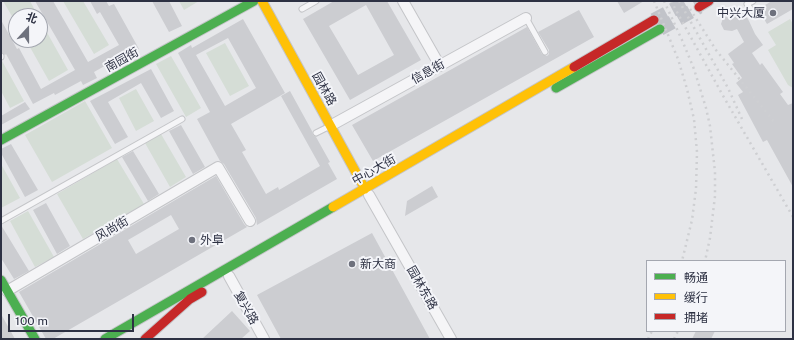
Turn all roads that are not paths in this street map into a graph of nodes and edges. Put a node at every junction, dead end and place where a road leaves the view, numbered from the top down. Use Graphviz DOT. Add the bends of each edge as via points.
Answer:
graph roads {
  1 [pos="254,1"];
  2 [pos="262,1"];
  3 [pos="316,1"];
  4 [pos="403,1"];
  5 [pos="709,1"];
  6 [pos="753,1"];
  7 [pos="699,7"];
  8 [pos="302,9"];
  9 [pos="752,11"];
  10 [pos="526,18"];
  11 [pos="654,20"];
  12 [pos="660,29"];
  13 [pos="545,52"];
  14 [pos="440,66"];
  15 [pos="549,92"];
  16 [pos="535,100"];
  17 [pos="182,119"];
  18 [pos="330,126"];
  19 [pos="316,133"];
  20 [pos="1,140"];
  21 [pos="367,192"];
  22 [pos="1,221"];
  23 [pos="250,221"];
  24 [pos="229,276"];
  25 [pos="1,280"];
  26 [pos="7,291"];
  27 [pos="261,338"];
  28 [pos="35,339"];
  29 [pos="105,339"];
  30 [pos="145,339"];
  31 [pos="450,339"];
  1 -- 20 [label="main road, 南园街"];
  2 -- 18 [label="main road, 园林路"];
  3 -- 8 [label="lane"];
  4 -- 14 [label="street"];
  5 -- 7 [label="main road"];
  6 -- 9 [label="lane" via="747,4"];
  10 -- 13 [label="lane"];
  10 -- 14 [label="street, 信息街"];
  11 -- 21 [label="main road, 中心大街"];
  12 -- 15 [label="main road"];
  14 -- 18 [label="street, 信息街"];
  16 -- 21 [label="main road, 中心大街"];
  17 -- 22 [label="lane"];
  18 -- 19 [label="lane"];
  18 -- 21 [label="main road, 园林路"];
  21 -- 24 [label="main road, 中心大街"];
  21 -- 29 [label="main road, 中心大街"];
  21 -- 31 [label="street, 园林东路"];
  23 -- 26 [label="street, 风尚街" via="218,167"];
  24 -- 27 [label="street, 复兴路"];
  24 -- 30 [label="main road, 中心大街" via="190,299"];
  25 -- 26 [label="main road"];
  26 -- 28 [label="main road"];
}
